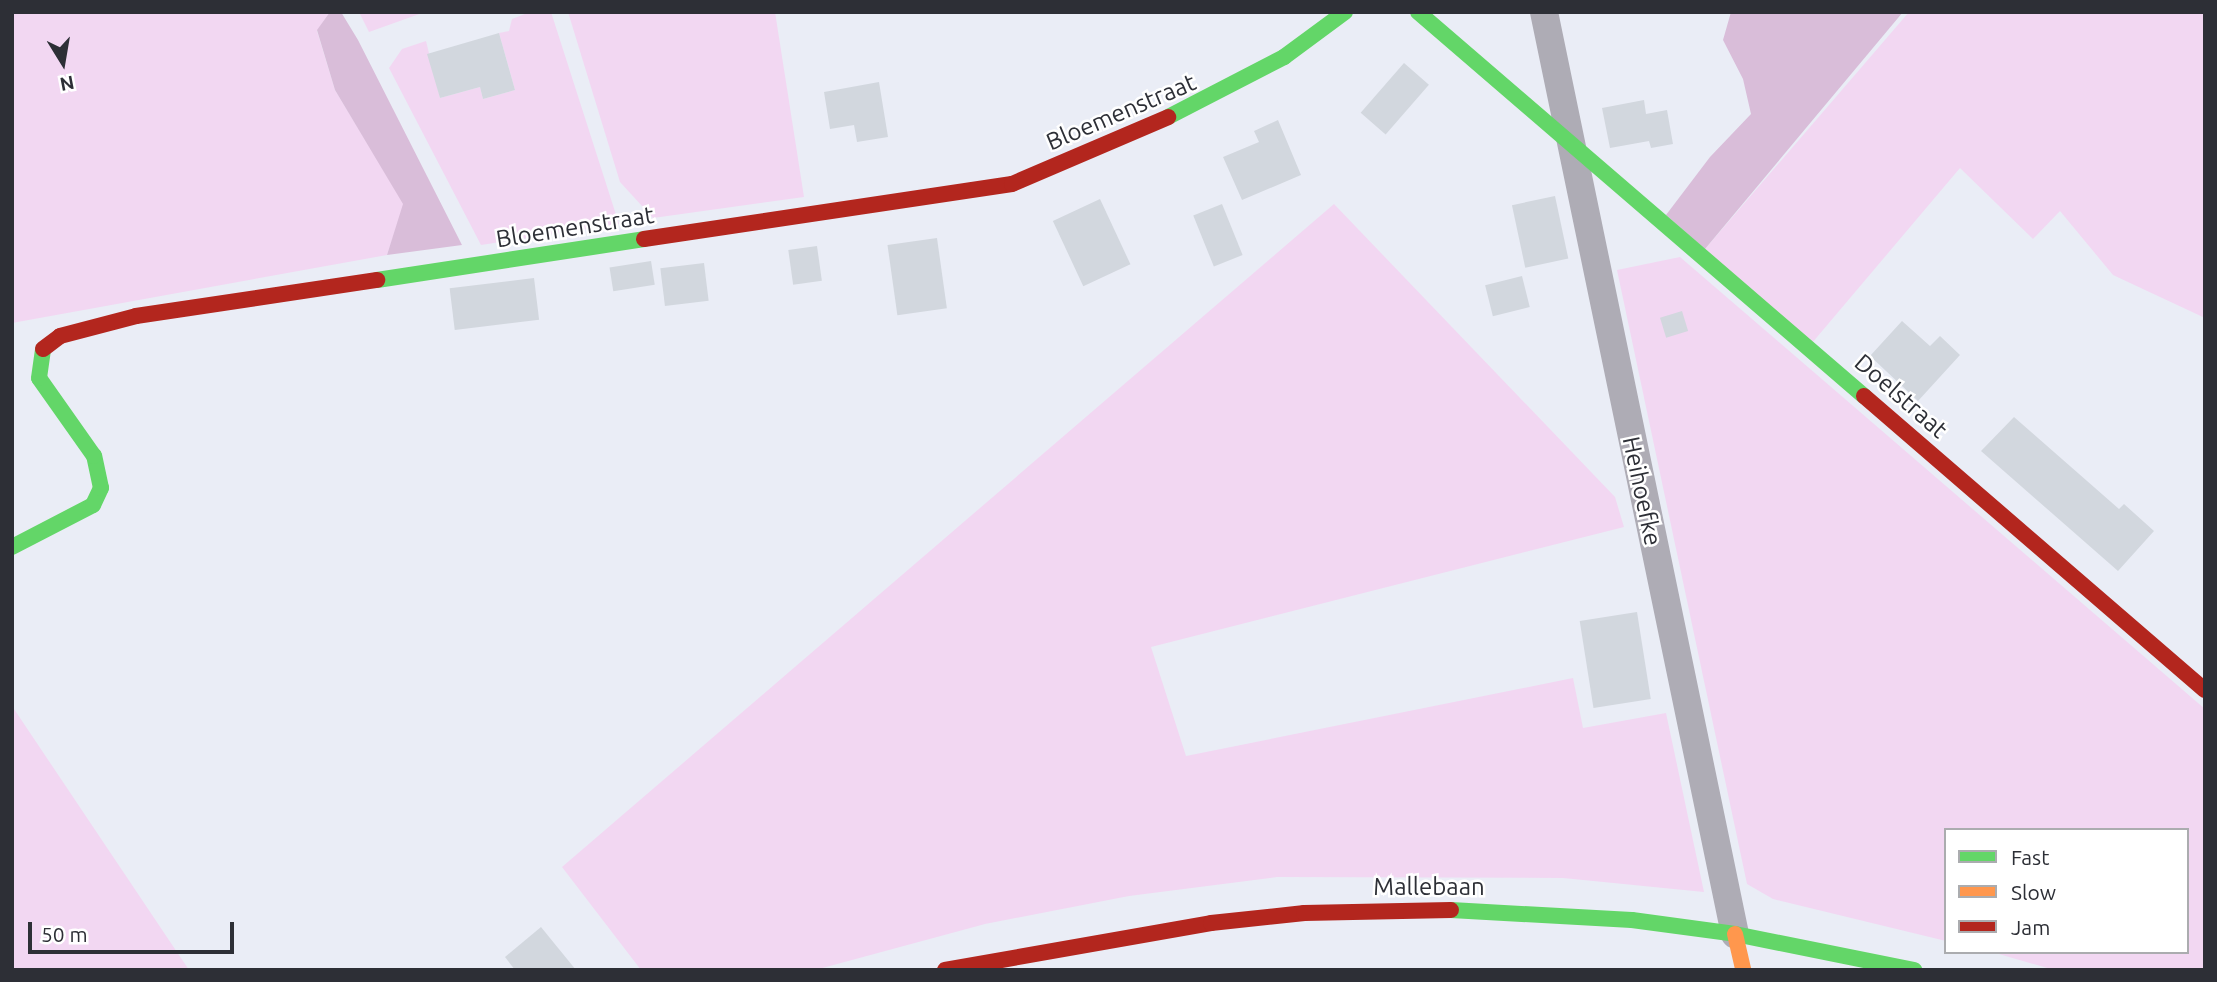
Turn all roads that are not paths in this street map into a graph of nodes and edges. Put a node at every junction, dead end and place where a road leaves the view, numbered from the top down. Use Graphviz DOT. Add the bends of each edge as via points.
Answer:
graph roads {
  1 [pos="1345,12"];
  2 [pos="1418,12"];
  3 [pos="1544,12"];
  4 [pos="1567,138"];
  5 [pos="12,547"];
  6 [pos="2205,690"];
  7 [pos="1735,934"];
  8 [pos="945,970"];
  9 [pos="1743,970"];
  10 [pos="1914,970"];
  1 -- 5 [label="street, Bloemenstraat" via="1284,58 1215,96 1012,184 136,316 60,337 43,349 39,378 94,456 101,488 93,505"];
  2 -- 4 [label="street"];
  3 -- 4 [label="street, Heihoefke"];
  4 -- 6 [label="street, Doelstraat"];
  4 -- 7 [label="street, Heihoefke"];
  7 -- 8 [label="street, Mallebaan" via="1495,910 1304,913 1083,943"];
  7 -- 9 [label="street, Heihoefke"];
  7 -- 10 [label="street, Mallebaan"];
}
